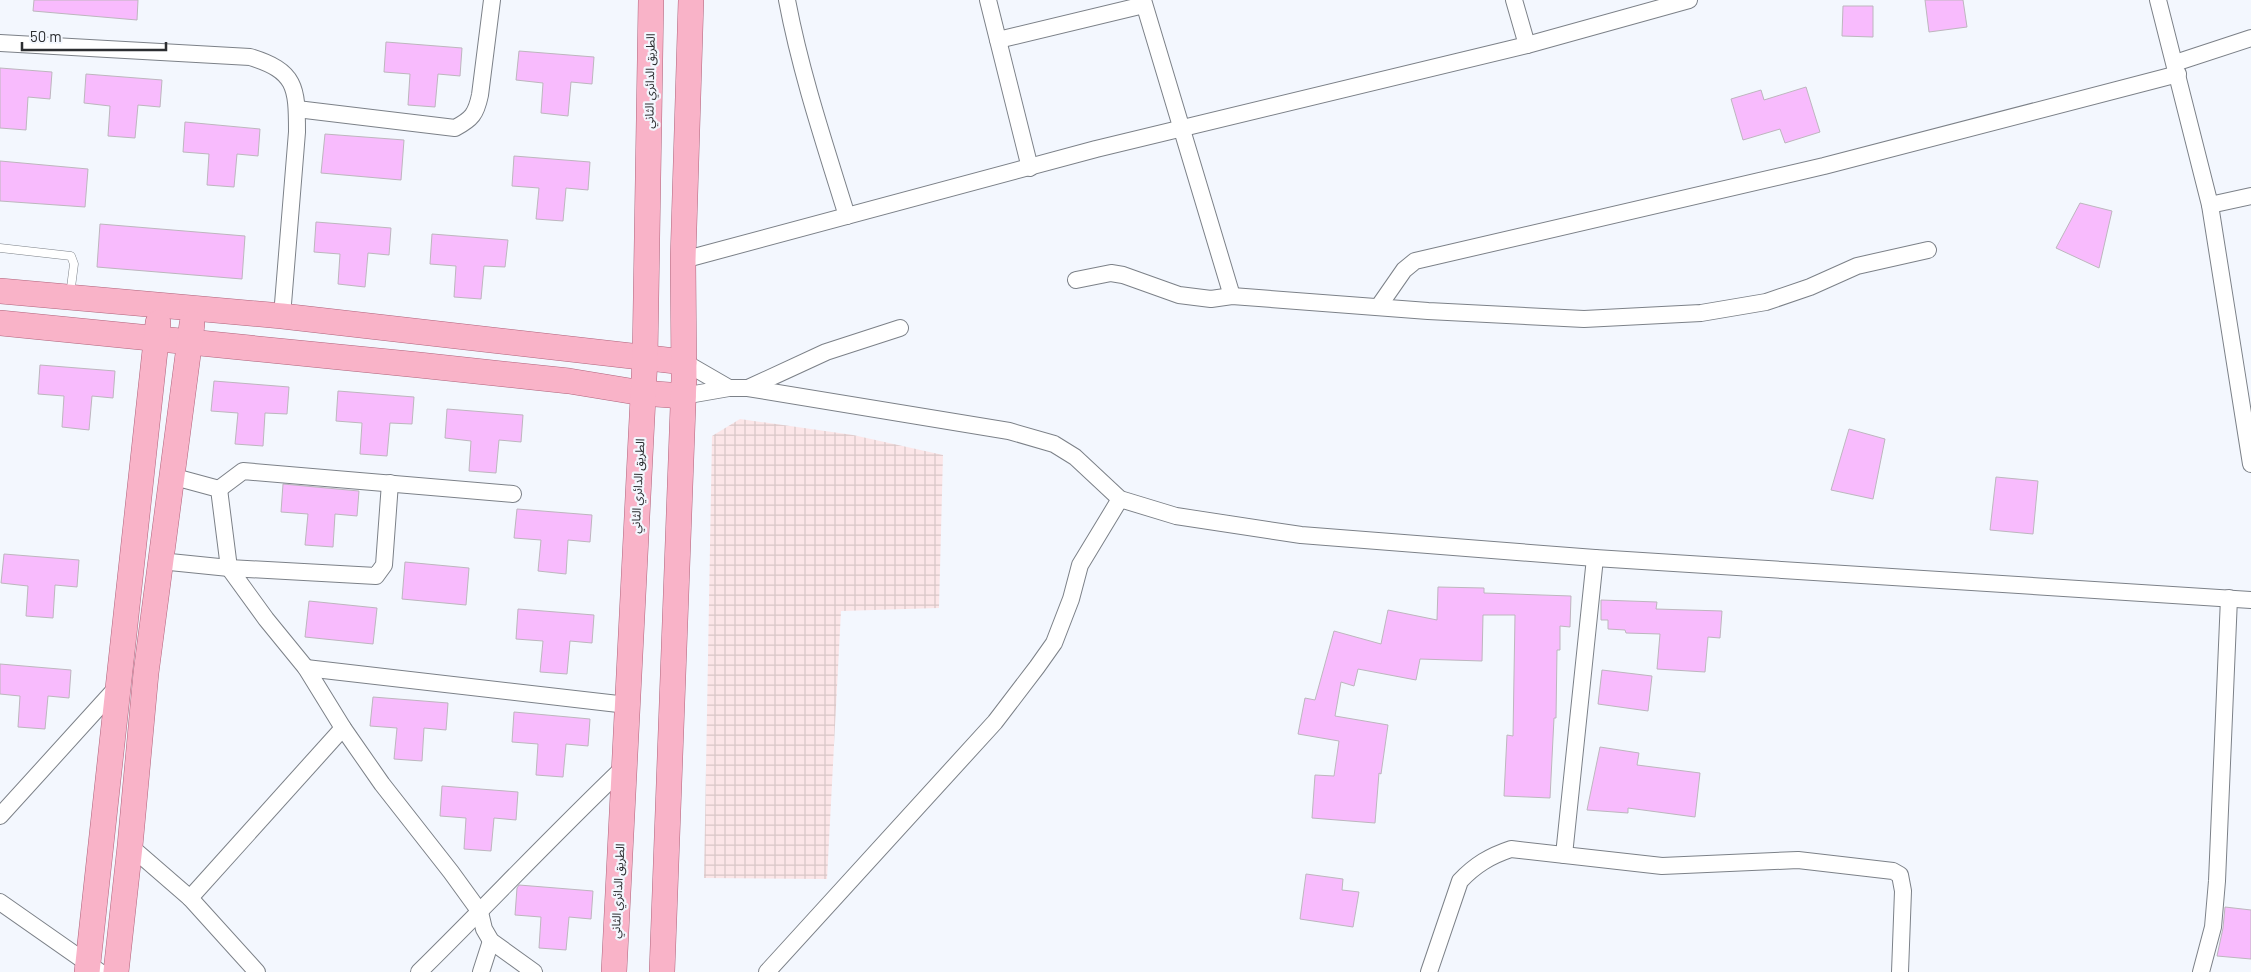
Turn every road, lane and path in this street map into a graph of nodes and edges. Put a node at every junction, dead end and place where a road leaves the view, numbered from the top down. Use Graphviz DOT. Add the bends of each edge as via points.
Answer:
graph roads {
  1 [pos="492,0"];
  2 [pos="651,0"];
  3 [pos="691,0"];
  4 [pos="787,0"];
  5 [pos="988,0"];
  6 [pos="1514,0"];
  7 [pos="1689,0"];
  8 [pos="2158,0"];
  9 [pos="1144,2"];
  10 [pos="2251,38"];
  11 [pos="998,40"];
  12 [pos="0,44"];
  13 [pos="1527,45"];
  14 [pos="2177,69"];
  15 [pos="297,109"];
  16 [pos="1182,130"];
  17 [pos="1030,168"];
  18 [pos="2251,196"];
  19 [pos="2210,205"];
  20 [pos="847,216"];
  21 [pos="0,248"];
  22 [pos="1928,250"];
  23 [pos="683,260"];
  24 [pos="1076,280"];
  25 [pos="0,291"];
  26 [pos="1232,296"];
  27 [pos="70,297"];
  28 [pos="159,305"];
  29 [pos="1379,306"];
  30 [pos="194,308"];
  31 [pos="282,316"];
  32 [pos="0,323"];
  33 [pos="900,328"];
  34 [pos="157,339"];
  35 [pos="190,341"];
  36 [pos="645,358"];
  37 [pos="684,362"];
  38 [pos="729,388"];
  39 [pos="748,388"];
  40 [pos="642,393"];
  41 [pos="683,396"];
  42 [pos="2247,426"];
  43 [pos="2251,464"];
  44 [pos="171,476"];
  45 [pos="390,483"];
  46 [pos="219,489"];
  47 [pos="513,494"];
  48 [pos="1120,499"];
  49 [pos="1596,558"];
  50 [pos="160,561"];
  51 [pos="229,568"];
  52 [pos="2229,598"];
  53 [pos="2251,600"];
  54 [pos="306,668"];
  55 [pos="117,687"];
  56 [pos="627,705"];
  57 [pos="343,728"];
  58 [pos="624,767"];
  59 [pos="0,816"];
  60 [pos="130,846"];
  61 [pos="1564,854"];
  62 [pos="190,898"];
  63 [pos="0,902"];
  64 [pos="480,912"];
  65 [pos="491,941"];
  66 [pos="91,970"];
  67 [pos="116,972"];
  68 [pos="257,972"];
  69 [pos="419,972"];
  70 [pos="481,972"];
  71 [pos="534,972"];
  72 [pos="614,972"];
  73 [pos="662,972"];
  74 [pos="767,972"];
  75 [pos="1429,972"];
  76 [pos="1900,972"];
  77 [pos="2201,972"];
  1 -- 15 [label="street" via="480,95 470,120 455,128"];
  2 -- 36 [label="main road, الطريق الدائري الثاني"];
  3 -- 23 [label="main road"];
  4 -- 20 [label="street" via="814,107"];
  5 -- 11 [label="street"];
  6 -- 13 [label="street"];
  7 -- 13 [label="street"];
  8 -- 14 [label="street"];
  9 -- 11 [label="street"];
  9 -- 16 [label="street"];
  10 -- 14 [label="street"];
  11 -- 17 [label="street"];
  12 -- 15 [label="street" via="250,57 278,67 289,77"];
  13 -- 16 [label="street"];
  14 -- 19 [label="street"];
  14 -- 29 [label="street" via="1824,166 1415,261 1404,270"];
  15 -- 31 [label="street"];
  16 -- 17 [label="street"];
  16 -- 26 [label="street"];
  17 -- 20 [label="street"];
  18 -- 19 [label="street"];
  19 -- 42 [label="street"];
  20 -- 23 [label="street"];
  21 -- 27 [label="lane" via="71,256 74,264"];
  22 -- 29 [label="street" via="1857,266 1766,302 1701,313 1584,319 1428,312"];
  23 -- 37 [label="main road"];
  24 -- 26 [label="street" via="1123,275 1179,294 1211,299"];
  25 -- 27 [label="main road"];
  26 -- 29 [label="street"];
  27 -- 28 [label="main road"];
  28 -- 30 [label="main road"];
  28 -- 34 [label="main road"];
  30 -- 31 [label="main road"];
  30 -- 35 [label="main road"];
  31 -- 36 [label="main road"];
  32 -- 34 [label="main road"];
  33 -- 39 [label="street" via="826,352"];
  34 -- 35 [label="main road"];
  34 -- 55 [label="main road"];
  35 -- 40 [label="main road" via="560,380"];
  35 -- 44 [label="main road"];
  36 -- 37 [label="main road"];
  36 -- 40 [label="main road, الطريق الدائري الثاني"];
  37 -- 38 [label="street"];
  37 -- 41 [label="main road"];
  38 -- 39 [label="street"];
  38 -- 41 [label="street"];
  39 -- 48 [label="street" via="1009,431 1054,444 1075,457"];
  40 -- 41 [label="main road"];
  40 -- 56 [label="main road, الطريق الدائري الثاني"];
  41 -- 73 [label="main road"];
  42 -- 43 [label="street"];
  44 -- 46 [label="street"];
  44 -- 50 [label="main road"];
  45 -- 46 [label="street" via="243,471"];
  45 -- 47 [label="street"];
  45 -- 51 [label="street" via="384,564 376,576"];
  46 -- 51 [label="street"];
  48 -- 49 [label="street" via="1176,516 1300,535"];
  48 -- 74 [label="street" via="1080,565 1071,600 1054,643 1037,666 995,722"];
  49 -- 52 [label="street"];
  49 -- 61 [label="street"];
  50 -- 51 [label="street"];
  50 -- 60 [label="main road"];
  51 -- 54 [label="street"];
  52 -- 53 [label="street"];
  52 -- 77 [label="street" via="2217,881 2213,928"];
  54 -- 56 [label="street"];
  54 -- 57 [label="street"];
  55 -- 59 [label="street"];
  55 -- 66 [label="main road"];
  56 -- 58 [label="main road, الطريق الدائري الثاني"];
  57 -- 62 [label="street"];
  57 -- 64 [label="street"];
  58 -- 64 [label="street"];
  58 -- 72 [label="main road, الطريق الدائري الثاني"];
  60 -- 62 [label="street"];
  60 -- 67 [label="main road"];
  61 -- 75 [label="street" via="1511,849 1489,856 1471,870 1460,881"];
  61 -- 76 [label="street" via="1662,866 1798,860 1893,870 1900,875 1903,891"];
  62 -- 68 [label="street"];
  63 -- 66 [label="street"];
  64 -- 65 [label="street"];
  64 -- 69 [label="street"];
  65 -- 70 [label="street"];
  65 -- 71 [label="street"];
}
